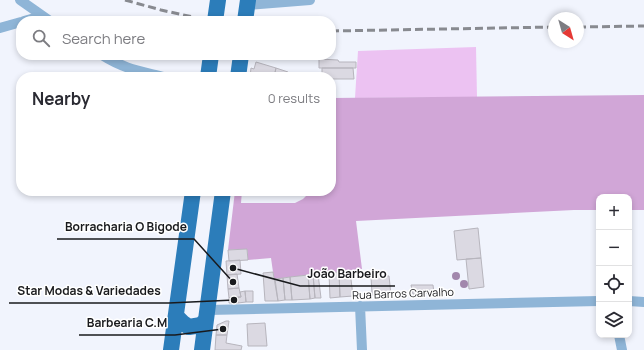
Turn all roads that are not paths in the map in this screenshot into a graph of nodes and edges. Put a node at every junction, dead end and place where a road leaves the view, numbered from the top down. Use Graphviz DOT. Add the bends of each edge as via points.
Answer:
graph roads {
  1 [pos="20,0"];
  2 [pos="218,0"];
  3 [pos="310,0"];
  4 [pos="248,3"];
  5 [pos="43,16"];
  6 [pos="216,16"];
  7 [pos="246,16"];
  8 [pos="16,23"];
  9 [pos="0,28"];
  10 [pos="110,60"];
  11 [pos="210,60"];
  12 [pos="240,60"];
  13 [pos="142,72"];
  14 [pos="209,72"];
  15 [pos="239,72"];
  16 [pos="192,196"];
  17 [pos="222,196"];
  18 [pos="596,301"];
  19 [pos="632,301"];
  20 [pos="644,302"];
  21 [pos="360,306"];
  22 [pos="207,315"];
  23 [pos="176,316"];
  24 [pos="620,338"];
  25 [pos="171,350"];
  26 [pos="202,350"];
  27 [pos="362,350"];
  28 [pos="622,350"];
  1 -- 5 [label="street"];
  2 -- 6 [label="main road"];
  3 -- 4 [label="street"];
  4 -- 7 [label="main road"];
  8 -- 9 [label="street"];
  10 -- 13 [label="street" via="125,68"];
  11 -- 14 [label="main road"];
  12 -- 15 [label="main road"];
  16 -- 23 [label="main road"];
  17 -- 22 [label="main road"];
  18 -- 21 [label="street, Rua Barros Carvalho"];
  19 -- 20 [label="street"];
  21 -- 22 [label="street, Rua Barros Carvalho"];
  21 -- 27 [label="street"];
  22 -- 23 [label="main road" via="201,325 189,327"];
  22 -- 26 [label="main road"];
  23 -- 25 [label="main road"];
  24 -- 28 [label="street"];
}
